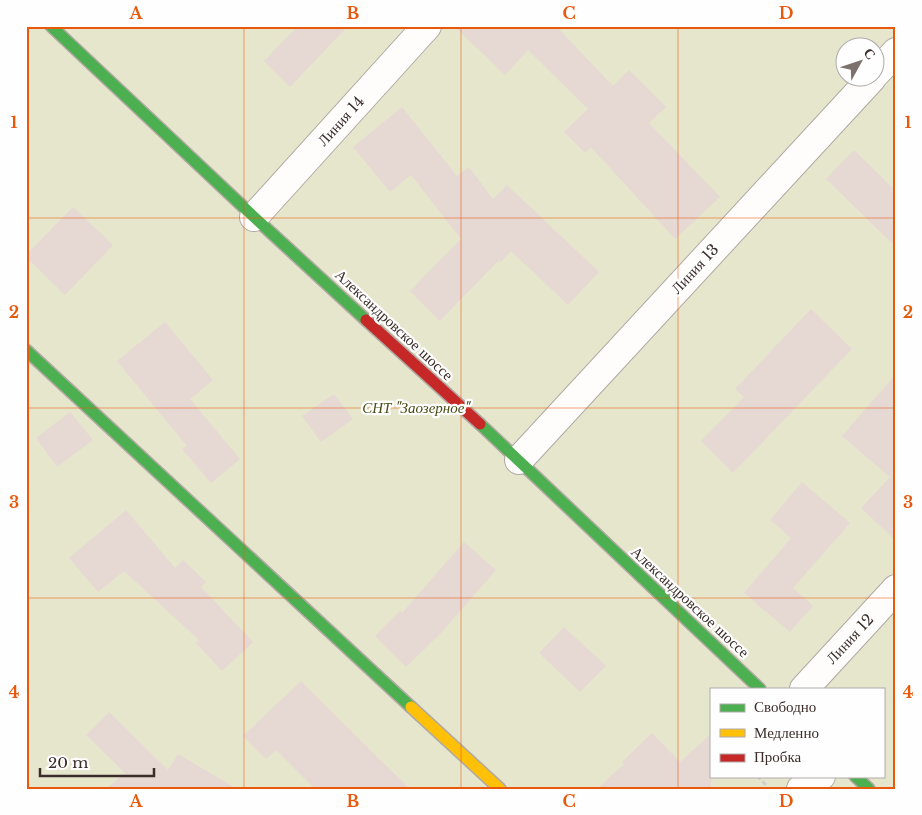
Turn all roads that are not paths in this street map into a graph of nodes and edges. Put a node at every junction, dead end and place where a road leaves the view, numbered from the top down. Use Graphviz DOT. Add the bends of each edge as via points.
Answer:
graph roads {
  1 [pos="51,26"];
  2 [pos="428,26"];
  3 [pos="896,52"];
  4 [pos="884,65"];
  5 [pos="863,88"];
  6 [pos="254,217"];
  7 [pos="26,350"];
  8 [pos="518,460"];
  9 [pos="896,589"];
  10 [pos="759,688"];
  11 [pos="805,688"];
  12 [pos="818,778"];
  13 [pos="857,778"];
  14 [pos="500,789"];
  15 [pos="801,789"];
  16 [pos="869,789"];
  1 -- 6 [label="street, Александровское шоссе"];
  2 -- 6 [label="street, Линия 14"];
  3 -- 4 [label="street"];
  5 -- 8 [label="street, Линия 13"];
  6 -- 8 [label="street, Александровское шоссе"];
  7 -- 14 [label="street"];
  8 -- 10 [label="street, Александровское шоссе"];
  9 -- 11 [label="street, Линия 12"];
  12 -- 15 [label="street"];
  13 -- 16 [label="street"];
}
